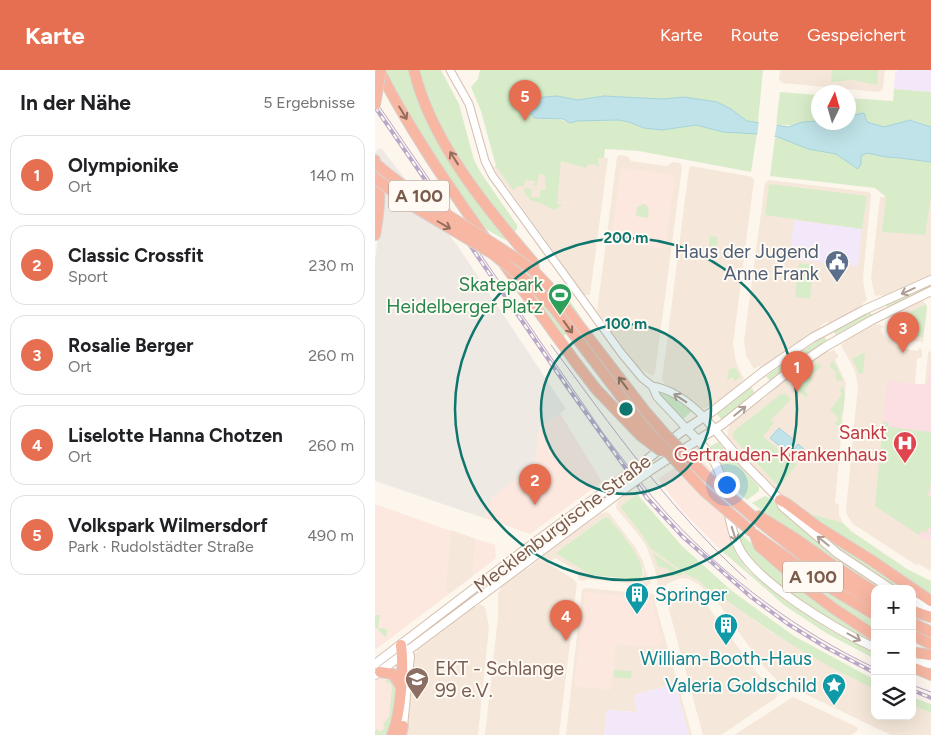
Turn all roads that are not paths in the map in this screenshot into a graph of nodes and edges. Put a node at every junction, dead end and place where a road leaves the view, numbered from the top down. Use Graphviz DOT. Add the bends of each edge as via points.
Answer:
graph roads {
  1 [pos="380,70"];
  2 [pos="414,70"];
  3 [pos="450,70"];
  4 [pos="375,105"];
  5 [pos="375,161"];
  6 [pos="375,178"];
  7 [pos="375,235"];
  8 [pos="534,271"];
  9 [pos="931,280"];
  10 [pos="931,292"];
  11 [pos="652,386"];
  12 [pos="704,417"];
  13 [pos="687,428"];
  14 [pos="715,430"];
  15 [pos="699,441"];
  16 [pos="671,456"];
  17 [pos="780,500"];
  18 [pos="762,520"];
  19 [pos="754,533"];
  20 [pos="885,585"];
  21 [pos="871,589"];
  22 [pos="871,601"];
  23 [pos="931,601"];
  24 [pos="916,602"];
  25 [pos="931,609"];
  26 [pos="871,612"];
  27 [pos="916,612"];
  28 [pos="931,617"];
  29 [pos="431,622"];
  30 [pos="437,630"];
  31 [pos="918,631"];
  32 [pos="871,633"];
  33 [pos="931,644"];
  34 [pos="871,646"];
  35 [pos="403,651"];
  36 [pos="916,653"];
  37 [pos="931,655"];
  38 [pos="916,662"];
  39 [pos="931,664"];
  40 [pos="916,669"];
  41 [pos="377,670"];
  42 [pos="931,675"];
  43 [pos="400,685"];
  44 [pos="402,731"];
  45 [pos="392,735"];
  1 -- 4 [label="highway, bridge"];
  1 -- 16 [label="highway, one-way, bridge" via="401,110 455,195 596,389 651,445"];
  8 -- 2 [label="highway, one-way" via="533,262 479,196 444,142 427,108"];
  3 -- 11 [label="street" via="469,104 489,171 622,354"];
  5 -- 7 [label="highway" via="378,206"];
  5 -- 8 [label="highway, A 100, bridge" via="433,206"];
  6 -- 16 [label="highway, A 100, one-way, bridge" via="411,205 493,254 534,287 553,307 645,428"];
  18 -- 8 [label="highway, A 100, one-way, bridge" via="751,515 705,475 645,411"];
  9 -- 12 [label="main road, Mecklenburgische Straße, one-way" via="812,338"];
  14 -- 10 [label="main road, Mecklenburgische Straße, one-way" via="826,346"];
  12 -- 11 [label="street, one-way" via="681,398"];
  11 -- 13 [label="street" via="657,397"];
  12 -- 13 [label="main road, Mecklenburgische Straße"];
  12 -- 14 [label="main road"];
  13 -- 15 [label="main road"];
  13 -- 29 [label="main road, Mecklenburgische Straße, bridge"];
  14 -- 15 [label="main road, Mecklenburgische Straße"];
  14 -- 17 [label="main road"];
  15 -- 30 [label="main road, Mecklenburgische Straße, bridge" via="627,487"];
  15 -- 34 [label="main road, one-way" via="718,470 735,540 748,561 774,585 812,612"];
  16 -- 19 [label="highway, A 100, bridge" via="704,491"];
  20 -- 17 [label="main road, one-way" via="823,542 782,506"];
  17 -- 23 [label="highway"];
  18 -- 21 [label="highway"];
  18 -- 22 [label="highway, A 100" via="820,569"];
  19 -- 26 [label="highway, A 100" via="819,581"];
  19 -- 32 [label="highway" via="759,546 808,589"];
  24 -- 25 [label="main road"];
  27 -- 28 [label="highway"];
  29 -- 30 [label="main road"];
  29 -- 35 [label="main road, Mecklenburgische Straße"];
  30 -- 35 [label="main road, Mecklenburgische Straße"];
  31 -- 33 [label="highway"];
  35 -- 41 [label="main road, Mecklenburgische Straße"];
  35 -- 43 [label="highway"];
  35 -- 44 [label="main road" via="410,656"];
  36 -- 37 [label="highway"];
  38 -- 39 [label="main road"];
  40 -- 42 [label="highway"];
  41 -- 43 [label="highway" via="393,674"];
  43 -- 45 [label="highway" via="396,726"];
}
